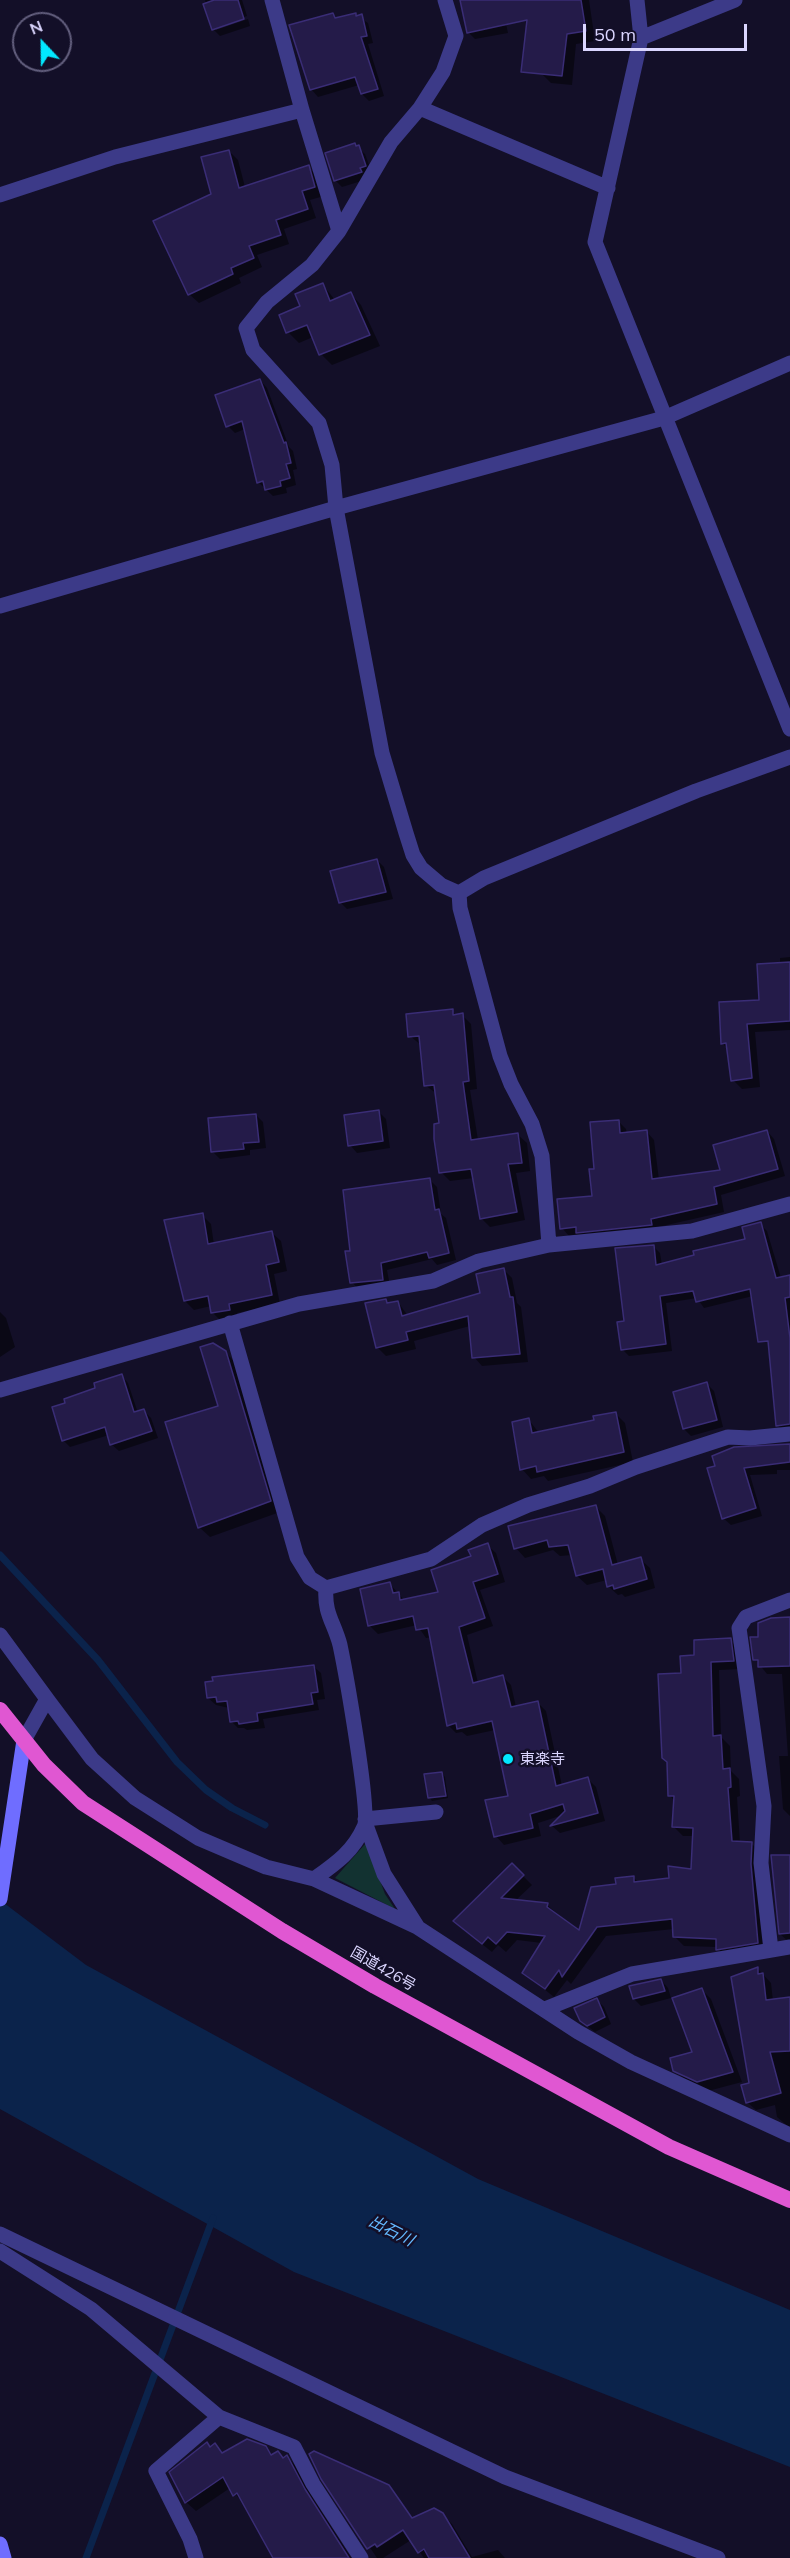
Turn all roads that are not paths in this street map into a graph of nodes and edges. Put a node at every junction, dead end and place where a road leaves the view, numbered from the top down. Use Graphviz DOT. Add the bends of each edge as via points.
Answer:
graph roads {
  1 [pos="272,0"];
  2 [pos="445,0"];
  3 [pos="637,0"];
  4 [pos="735,0"];
  5 [pos="641,38"];
  6 [pos="420,108"];
  7 [pos="302,110"];
  8 [pos="608,188"];
  9 [pos="0,195"];
  10 [pos="339,231"];
  11 [pos="790,363"];
  12 [pos="664,418"];
  13 [pos="336,508"];
  14 [pos="0,606"];
  15 [pos="790,729"];
  16 [pos="790,757"];
  17 [pos="459,893"];
  18 [pos="790,1204"];
  19 [pos="549,1245"];
  20 [pos="230,1323"];
  21 [pos="0,1390"];
  22 [pos="790,1434"];
  23 [pos="326,1588"];
  24 [pos="790,1600"];
  25 [pos="0,1635"];
  26 [pos="47,1699"];
  27 [pos="0,1710"];
  28 [pos="24,1740"];
  29 [pos="436,1812"];
  30 [pos="366,1822"];
  31 [pos="314,1879"];
  32 [pos="0,1899"];
  33 [pos="417,1927"];
  34 [pos="790,1947"];
  35 [pos="771,1950"];
  36 [pos="544,2009"];
  37 [pos="790,2135"];
  38 [pos="790,2200"];
  39 [pos="0,2234"];
  40 [pos="0,2251"];
  41 [pos="219,2417"];
  42 [pos="0,2544"];
  43 [pos="4,2558"];
  44 [pos="196,2558"];
  45 [pos="361,2558"];
  46 [pos="718,2558"];
  1 -- 7 [label="street"];
  2 -- 6 [label="street" via="456,36 443,72"];
  3 -- 5 [label="street"];
  4 -- 5 [label="street"];
  5 -- 8 [label="street"];
  6 -- 8 [label="street"];
  6 -- 10 [label="street" via="391,142"];
  7 -- 9 [label="street" via="115,157"];
  7 -- 10 [label="street"];
  8 -- 12 [label="street" via="595,242"];
  10 -- 13 [label="street" via="312,266 267,302 246,328 253,350 319,423 332,465"];
  11 -- 12 [label="street"];
  12 -- 13 [label="street"];
  12 -- 15 [label="street"];
  13 -- 14 [label="street"];
  13 -- 17 [label="street" via="382,753 413,855 441,885"];
  16 -- 17 [label="street" via="686,795 484,878"];
  17 -- 19 [label="street" via="500,1056 532,1124 542,1156"];
  18 -- 19 [label="street" via="692,1231"];
  19 -- 20 [label="street" via="478,1261 433,1281 299,1304"];
  20 -- 21 [label="street"];
  20 -- 23 [label="street" via="297,1557 310,1578"];
  22 -- 23 [label="street" via="728,1437 636,1467 590,1486 528,1504 482,1525 430,1559"];
  23 -- 30 [label="street" via="325,1606 339,1644 361,1766"];
  24 -- 35 [label="street" via="746,1617 740,1628 764,1806 761,1863"];
  25 -- 26 [label="street"];
  26 -- 28 [label="street"];
  26 -- 31 [label="street" via="92,1759 135,1798 198,1838 266,1867"];
  27 -- 28 [label="highway, 国道426号"];
  28 -- 32 [label="main road"];
  28 -- 38 [label="highway, 国道426号" via="83,1803 375,1986 669,2147"];
  29 -- 30 [label="street"];
  30 -- 31 [label="street" via="347,1855"];
  30 -- 33 [label="street" via="384,1874"];
  31 -- 33 [label="street"];
  33 -- 36 [label="street"];
  34 -- 35 [label="street"];
  35 -- 36 [label="street" via="632,1974"];
  36 -- 37 [label="street" via="631,2062"];
  39 -- 46 [label="street" via="505,2477"];
  40 -- 41 [label="street" via="91,2309"];
  41 -- 44 [label="street" via="156,2471"];
  41 -- 45 [label="street" via="294,2447"];
  42 -- 43 [label="main road"];
}
